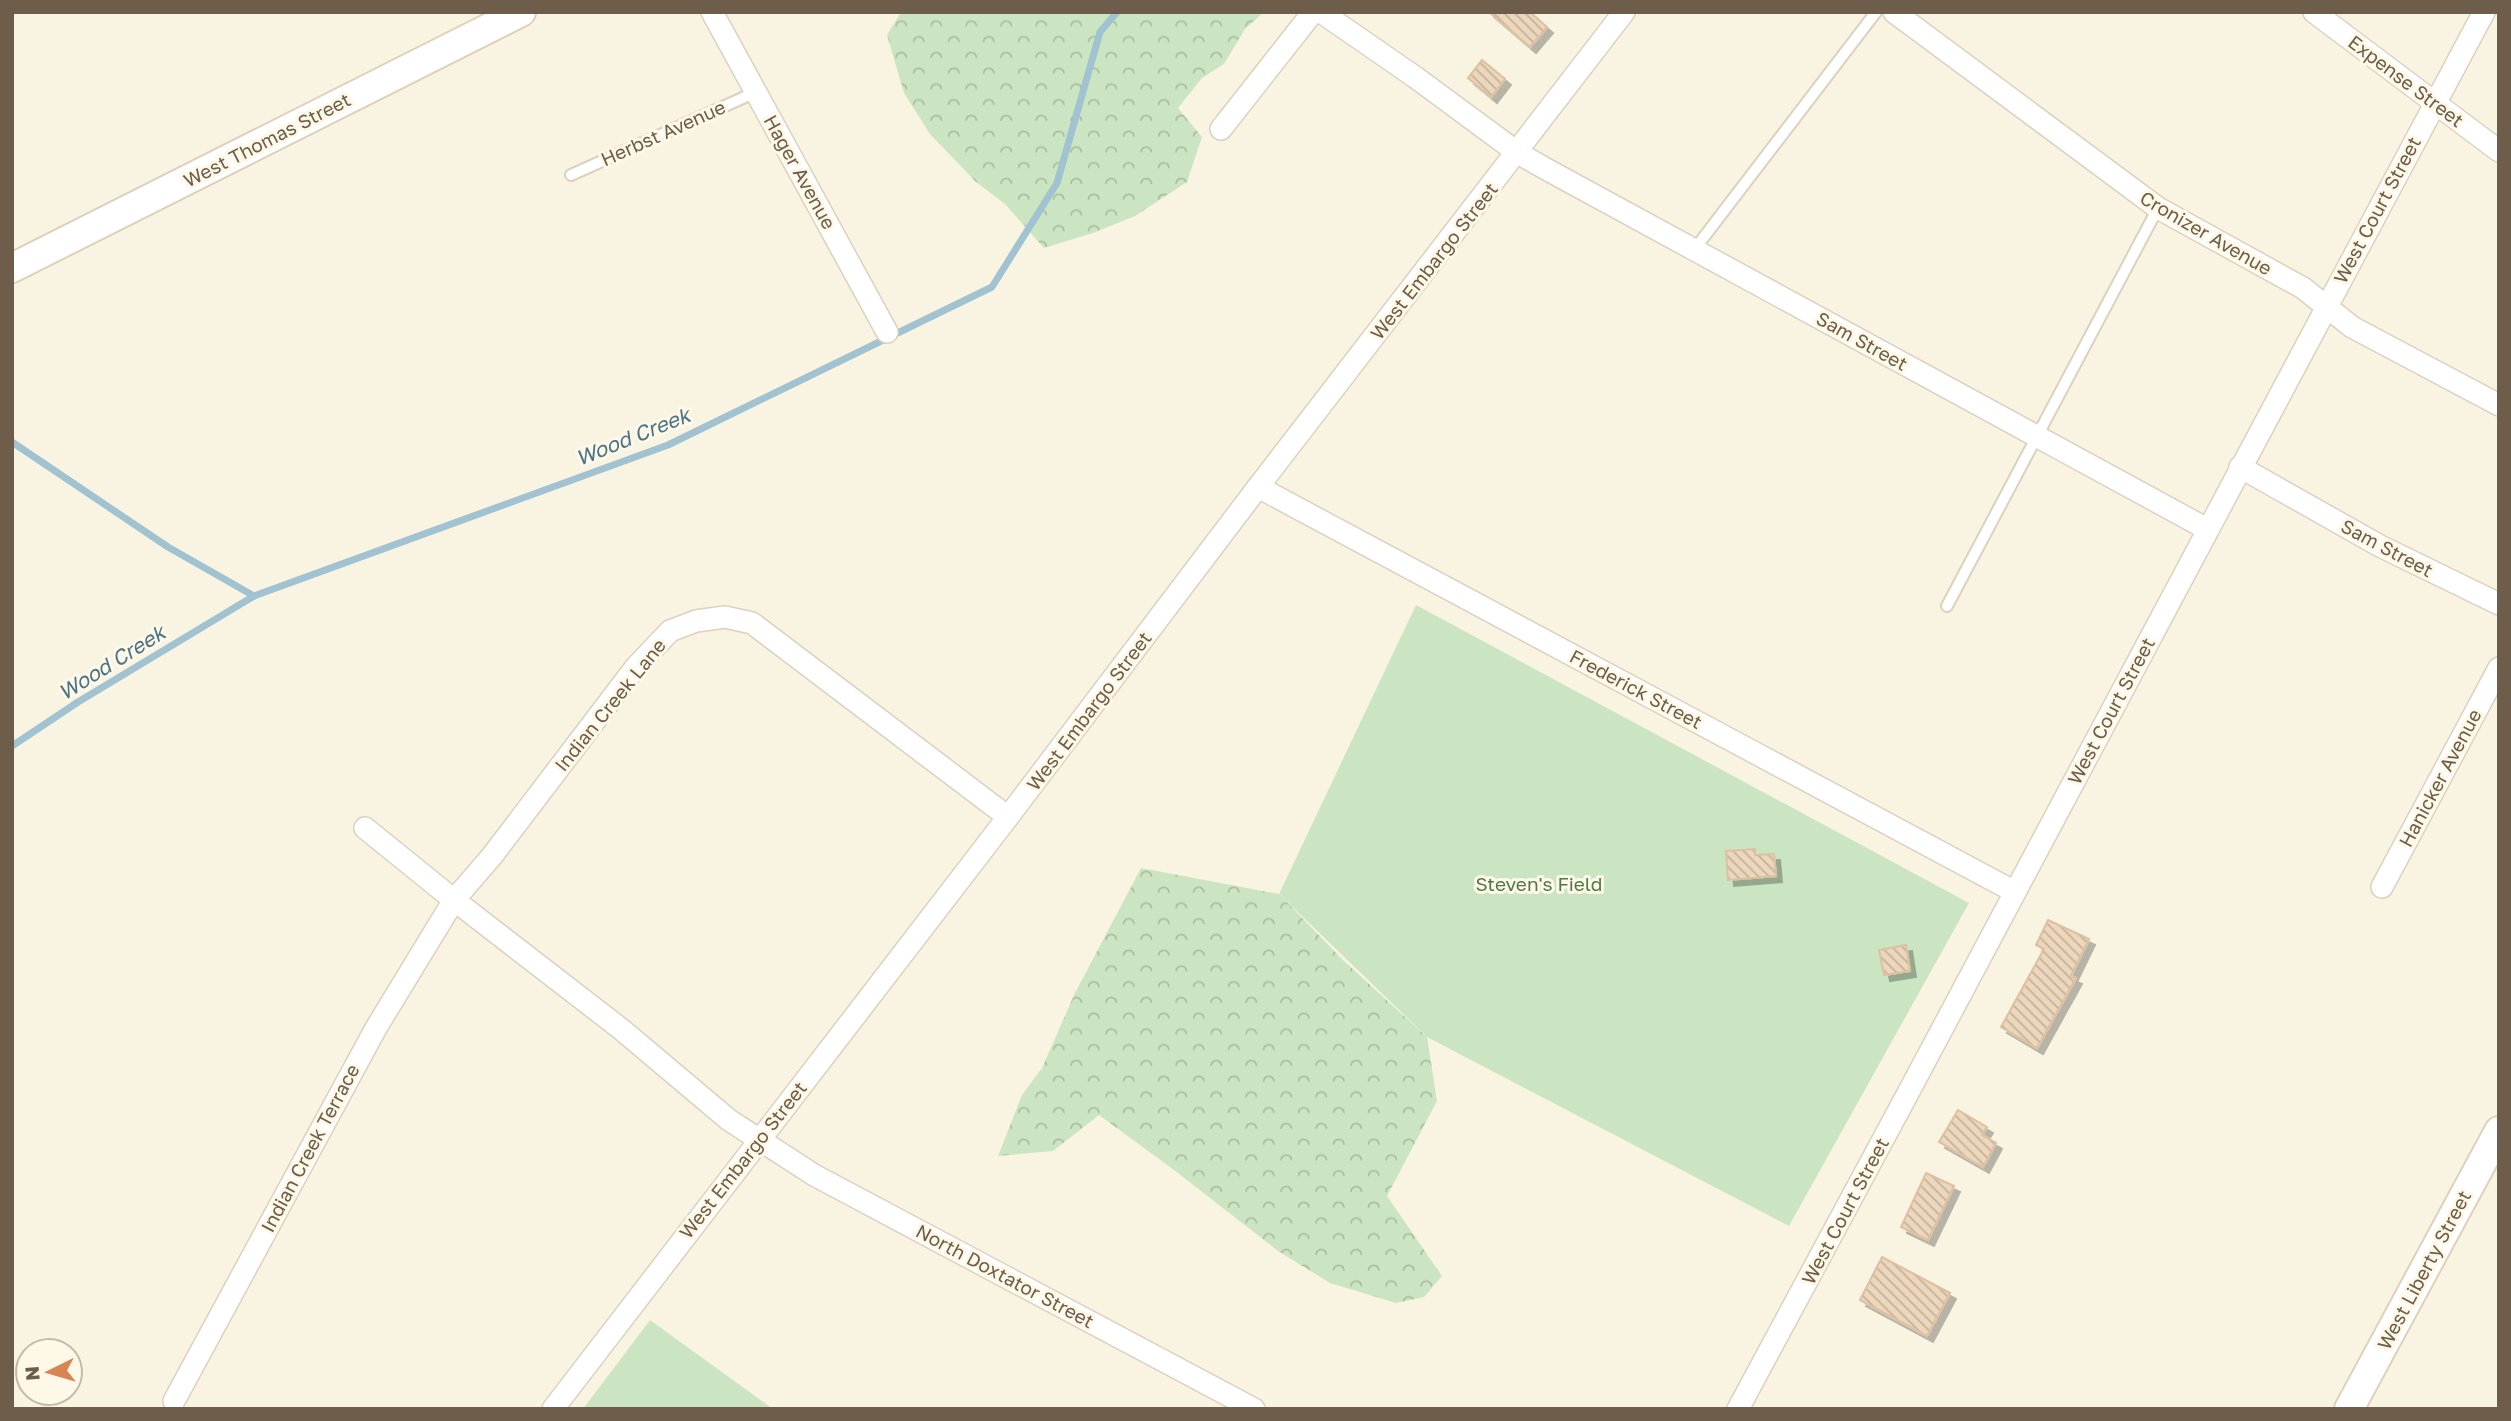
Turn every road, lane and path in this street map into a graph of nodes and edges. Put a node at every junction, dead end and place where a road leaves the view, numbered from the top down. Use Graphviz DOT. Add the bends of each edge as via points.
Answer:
graph roads {
  1 [pos="521,12"];
  2 [pos="712,12"];
  3 [pos="1313,12"];
  4 [pos="1321,12"];
  5 [pos="1624,12"];
  6 [pos="1876,12"];
  7 [pos="1894,12"];
  8 [pos="2314,12"];
  9 [pos="2484,12"];
  10 [pos="501,19"];
  11 [pos="756,92"];
  12 [pos="2435,103"];
  13 [pos="1221,129"];
  14 [pos="2499,151"];
  15 [pos="1517,153"];
  16 [pos="571,175"];
  17 [pos="2158,208"];
  18 [pos="1694,250"];
  19 [pos="12,268"];
  20 [pos="2326,306"];
  21 [pos="887,332"];
  22 [pos="2499,405"];
  23 [pos="2036,436"];
  24 [pos="2240,467"];
  25 [pos="1258,487"];
  26 [pos="2207,529"];
  27 [pos="2499,604"];
  28 [pos="1947,606"];
  29 [pos="2499,668"];
  30 [pos="1008,817"];
  31 [pos="365,828"];
  32 [pos="2382,887"];
  33 [pos="2015,892"];
  34 [pos="454,900"];
  35 [pos="758,1140"];
  36 [pos="2496,1143"];
  37 [pos="174,1401"];
  38 [pos="553,1409"];
  39 [pos="1254,1409"];
  40 [pos="1738,1409"];
  41 [pos="2349,1409"];
  1 -- 10 [label="street, West Thomas Street"];
  2 -- 11 [label="street, Hager Avenue"];
  3 -- 13 [label="street"];
  4 -- 15 [label="street, Sam Street"];
  5 -- 15 [label="street, West Embargo Street"];
  6 -- 18 [label="lane"];
  7 -- 17 [label="street, Cronizer Avenue"];
  8 -- 12 [label="street, Expense Street"];
  9 -- 12 [label="street, West Court Street"];
  10 -- 19 [label="street, West Thomas Street"];
  11 -- 16 [label="lane, Herbst Avenue"];
  11 -- 21 [label="street, Hager Avenue"];
  12 -- 14 [label="street, Expense Street"];
  12 -- 20 [label="street, West Court Street"];
  15 -- 18 [label="street, Sam Street"];
  15 -- 25 [label="street, West Embargo Street"];
  17 -- 20 [label="street, Cronizer Avenue" via="2303,288"];
  17 -- 23 [label="lane"];
  18 -- 23 [label="street, Sam Street"];
  20 -- 22 [label="street, Cronizer Avenue" via="2352,327"];
  20 -- 24 [label="street, West Court Street"];
  23 -- 26 [label="street, Sam Street"];
  23 -- 28 [label="lane"];
  24 -- 26 [label="street, West Court Street"];
  24 -- 27 [label="street, Sam Street"];
  25 -- 30 [label="street, West Embargo Street"];
  25 -- 33 [label="street, Frederick Street"];
  26 -- 33 [label="street, West Court Street"];
  29 -- 32 [label="street, Hanicker Avenue"];
  30 -- 34 [label="street, Indian Creek Lane" via="752,623 725,617 696,621 670,631 635,668"];
  30 -- 35 [label="street, West Embargo Street"];
  31 -- 34 [label="street"];
  33 -- 40 [label="street, West Court Street"];
  34 -- 35 [label="street"];
  34 -- 37 [label="street, Indian Creek Terrace" via="376,1028"];
  35 -- 38 [label="street, West Embargo Street"];
  35 -- 39 [label="street, North Doxtator Street" via="814,1175"];
  36 -- 41 [label="street, West Liberty Street"];
}
